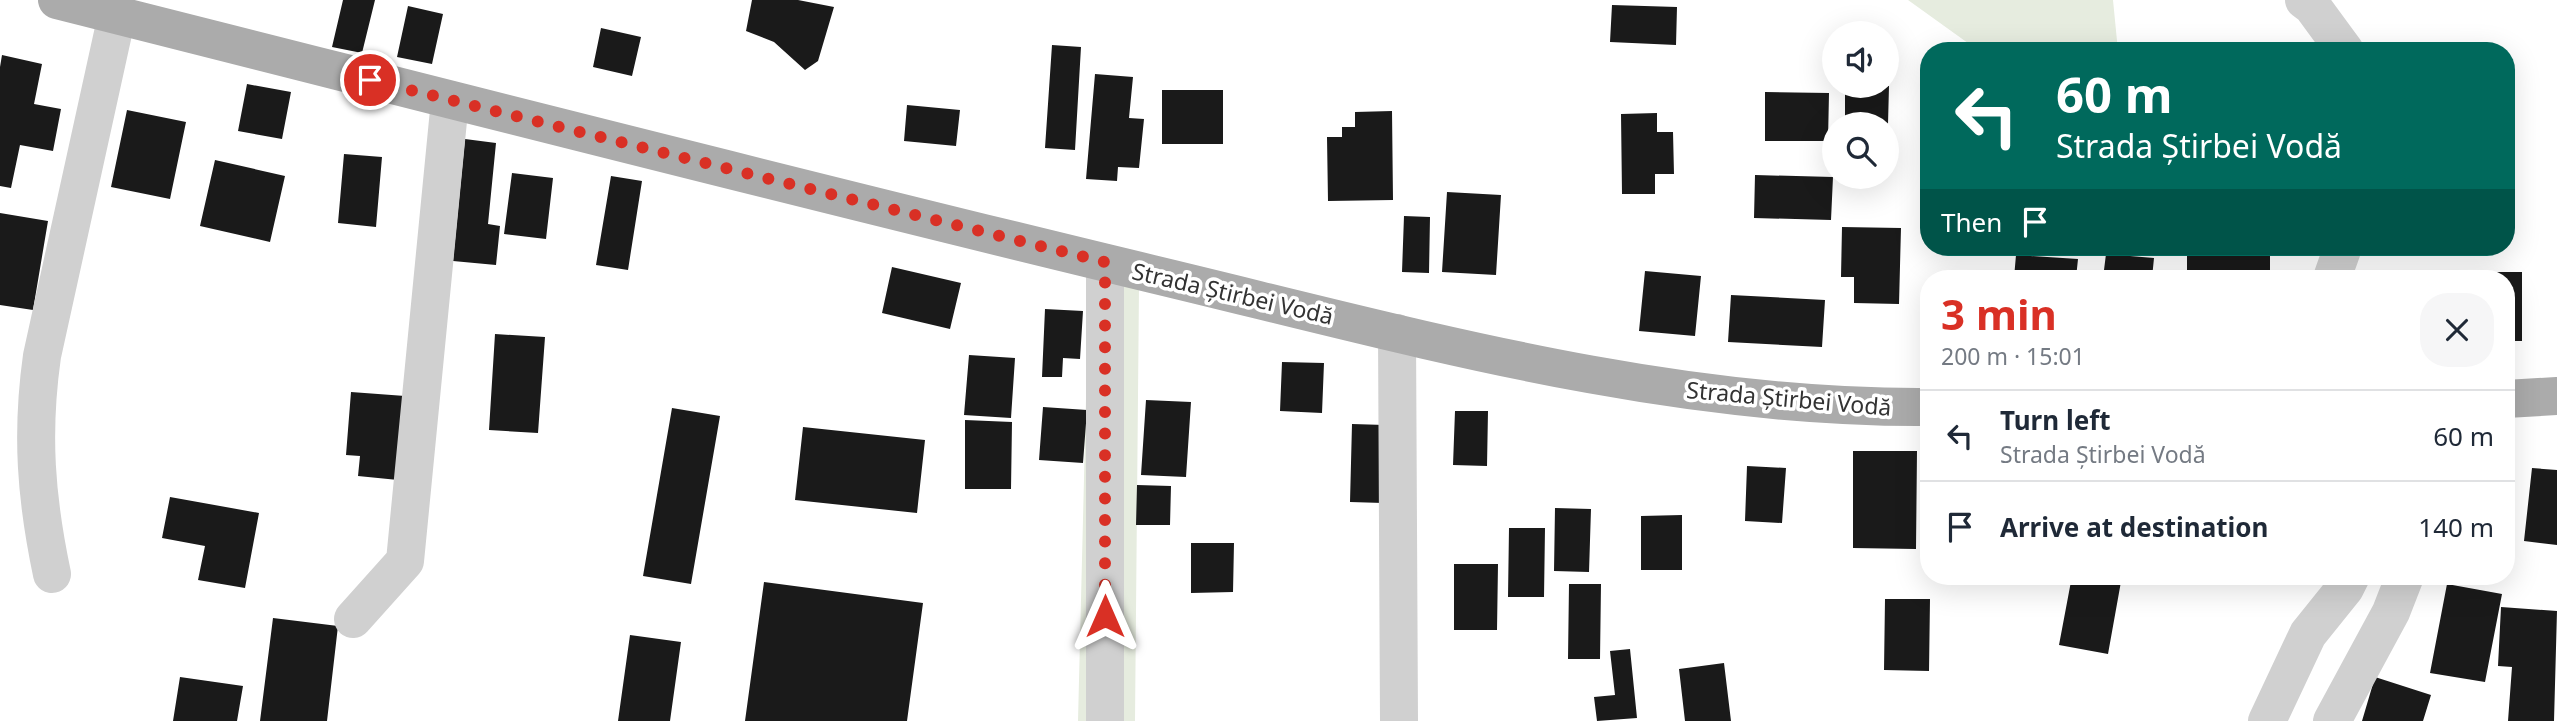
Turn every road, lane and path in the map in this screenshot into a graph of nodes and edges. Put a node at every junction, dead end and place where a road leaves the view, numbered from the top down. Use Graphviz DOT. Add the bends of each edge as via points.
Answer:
graph roads {
  1 [pos="57,0"];
  2 [pos="2304,0"];
  3 [pos="117,15"];
  4 [pos="2338,42"];
  5 [pos="450,100"];
  6 [pos="1105,262"];
  7 [pos="1397,332"];
  8 [pos="2557,396"];
  9 [pos="2515,398"];
  10 [pos="1920,407"];
  11 [pos="52,575"];
  12 [pos="2346,585"];
  13 [pos="2401,585"];
  14 [pos="353,619"];
  15 [pos="1105,721"];
  16 [pos="1399,721"];
  17 [pos="2267,721"];
  18 [pos="2332,721"];
  1 -- 3 [label="main road, Strada Știrbei Vodă"];
  2 -- 4 [label="street"];
  3 -- 5 [label="main road, Strada Știrbei Vodă"];
  3 -- 11 [label="street" via="35,404 37,496"];
  5 -- 6 [label="main road, Strada Știrbei Vodă"];
  5 -- 14 [label="street" via="405,561"];
  6 -- 7 [label="main road, Strada Știrbei Vodă"];
  6 -- 15 [label="street"];
  7 -- 10 [label="main road, Strada Știrbei Vodă" via="1624,382 1759,400"];
  7 -- 16 [label="street"];
  8 -- 9 [label="main road"];
  12 -- 17 [label="street" via="2308,634"];
  13 -- 18 [label="street"];
}
